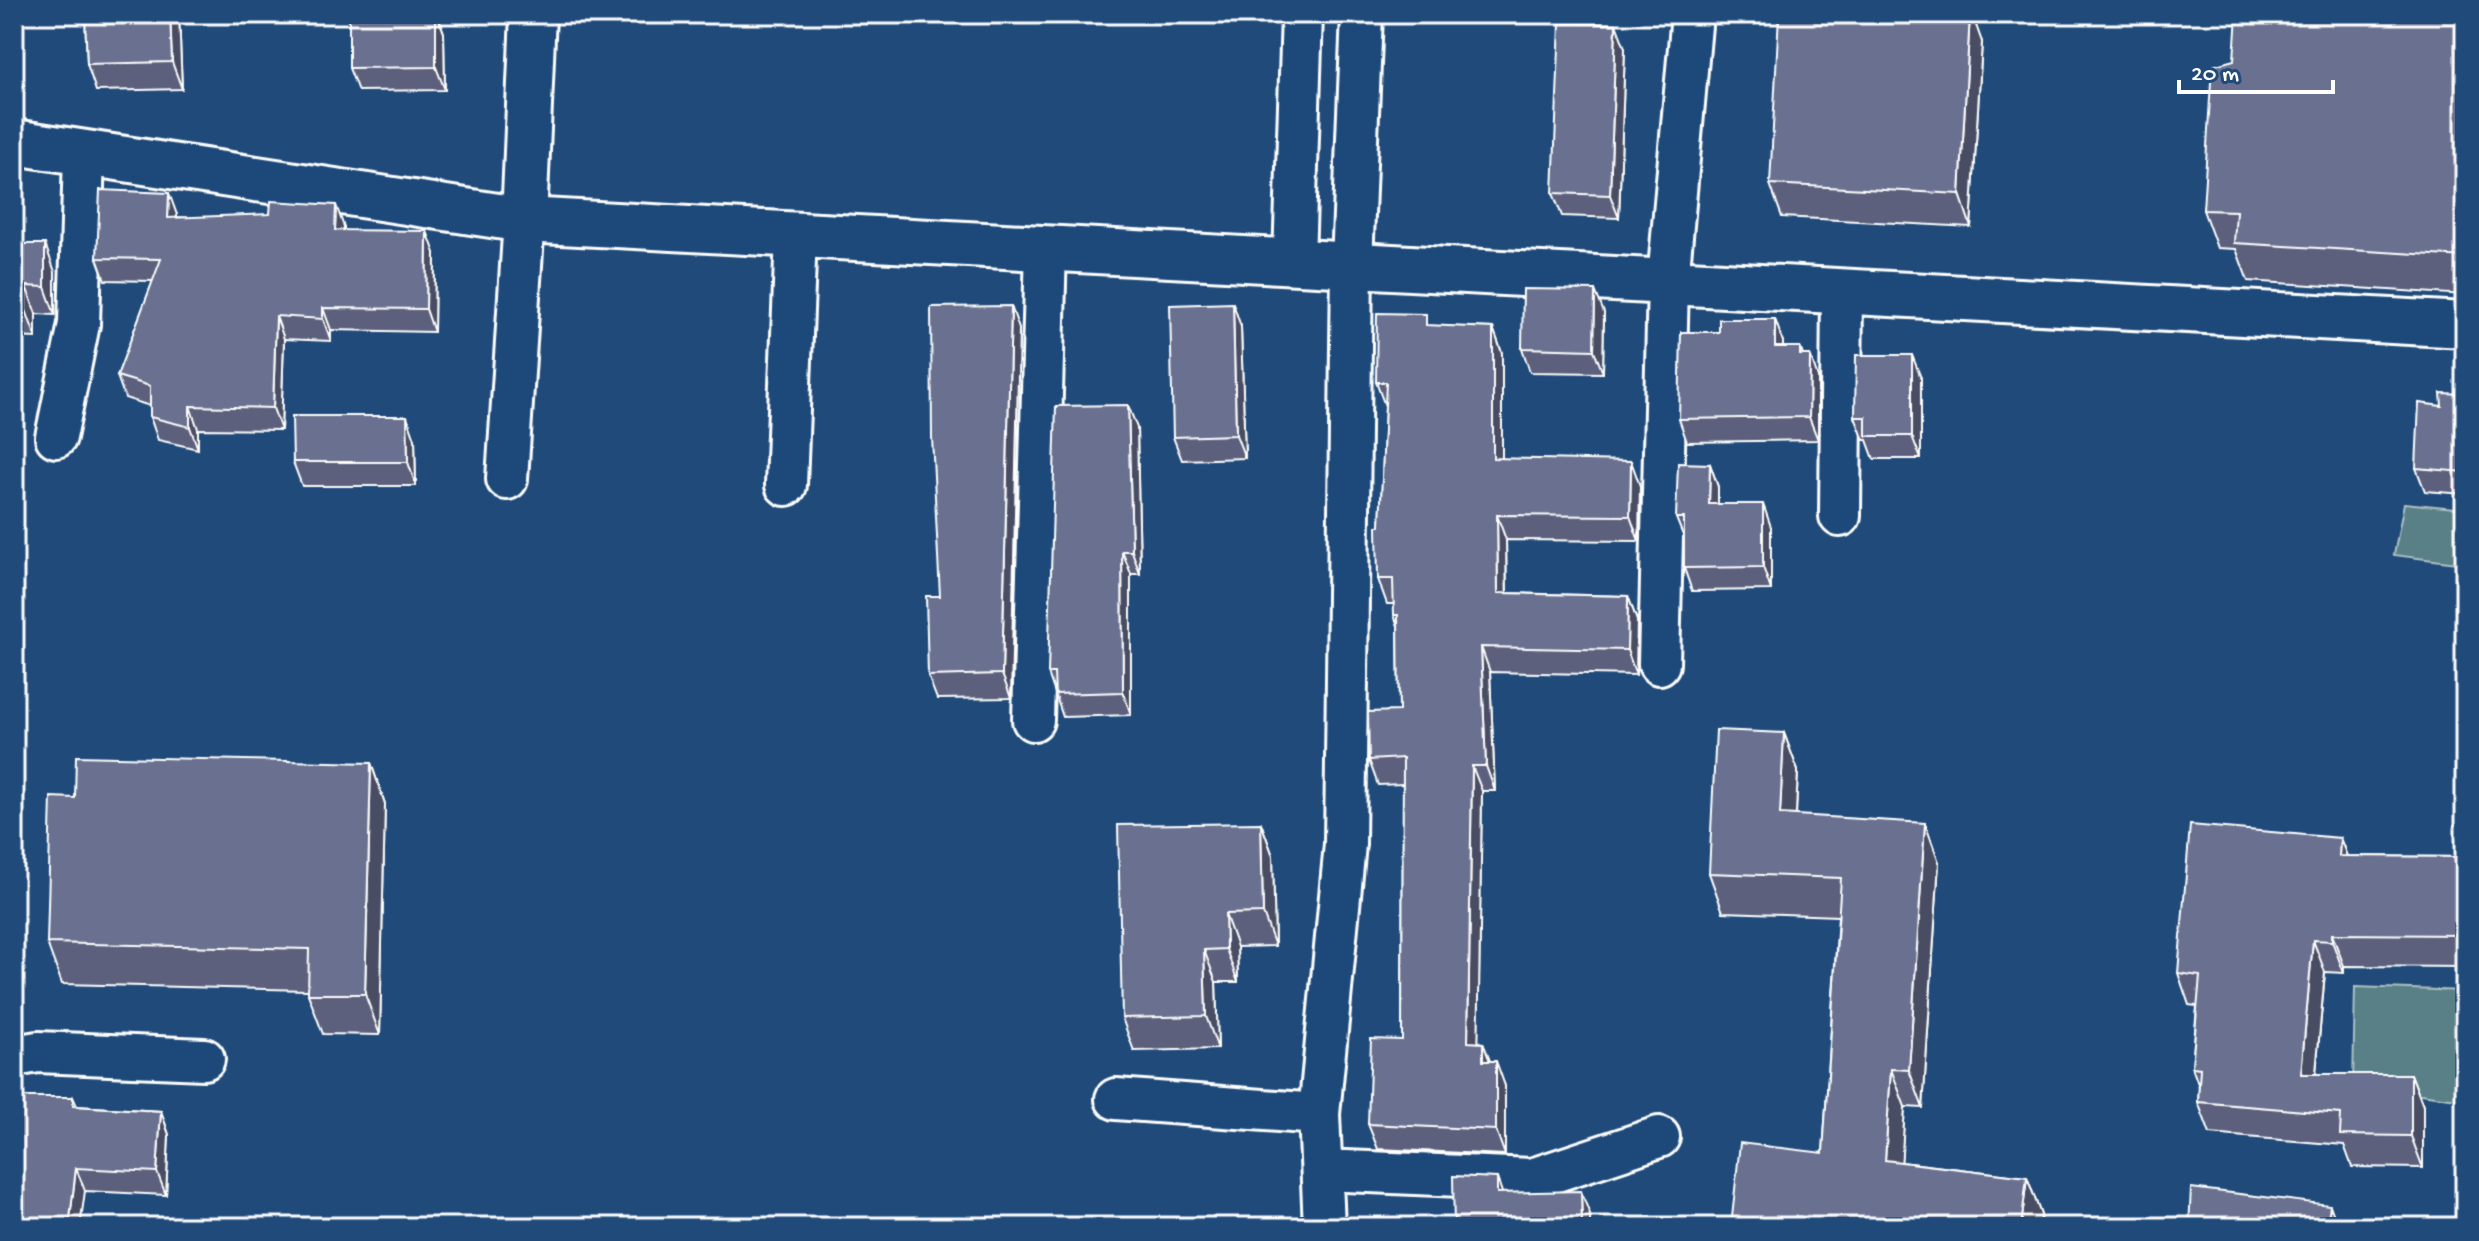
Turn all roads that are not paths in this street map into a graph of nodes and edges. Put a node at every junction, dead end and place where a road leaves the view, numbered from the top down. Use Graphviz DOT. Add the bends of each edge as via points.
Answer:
graph roads {
  1 [pos="533,14"];
  2 [pos="1302,14"];
  3 [pos="1362,14"];
  4 [pos="1692,14"];
  5 [pos="14,142"];
  6 [pos="84,153"];
  7 [pos="524,220"];
  8 [pos="796,235"];
  9 [pos="1046,247"];
  10 [pos="1294,260"];
  11 [pos="1352,264"];
  12 [pos="1668,281"];
  13 [pos="1842,291"];
  14 [pos="2465,325"];
  15 [pos="56,437"];
  16 [pos="507,479"];
  17 [pos="786,485"];
  18 [pos="1840,516"];
  19 [pos="1659,664"];
  20 [pos="1033,720"];
  21 [pos="14,1056"];
  22 [pos="204,1059"];
  23 [pos="1116,1099"];
  24 [pos="1319,1114"];
  25 [pos="1659,1137"];
  26 [pos="1322,1170"];
  27 [pos="1324,1227"];
  1 -- 7 [label="street"];
  2 -- 10 [label="street"];
  3 -- 11 [label="street"];
  4 -- 12 [label="street"];
  5 -- 6 [label="street"];
  6 -- 7 [label="street"];
  6 -- 15 [label="street" via="79,324"];
  7 -- 8 [label="street"];
  7 -- 16 [label="street"];
  8 -- 9 [label="street"];
  8 -- 17 [label="street"];
  9 -- 10 [label="street"];
  9 -- 20 [label="street"];
  10 -- 11 [label="street"];
  11 -- 12 [label="street"];
  11 -- 24 [label="street" via="1345,844"];
  12 -- 13 [label="street"];
  12 -- 19 [label="street"];
  13 -- 14 [label="street"];
  13 -- 18 [label="street"];
  21 -- 22 [label="street" via="38,1052"];
  23 -- 24 [label="street"];
  24 -- 26 [label="street"];
  25 -- 26 [label="street" via="1532,1179"];
  26 -- 27 [label="street"];
}
